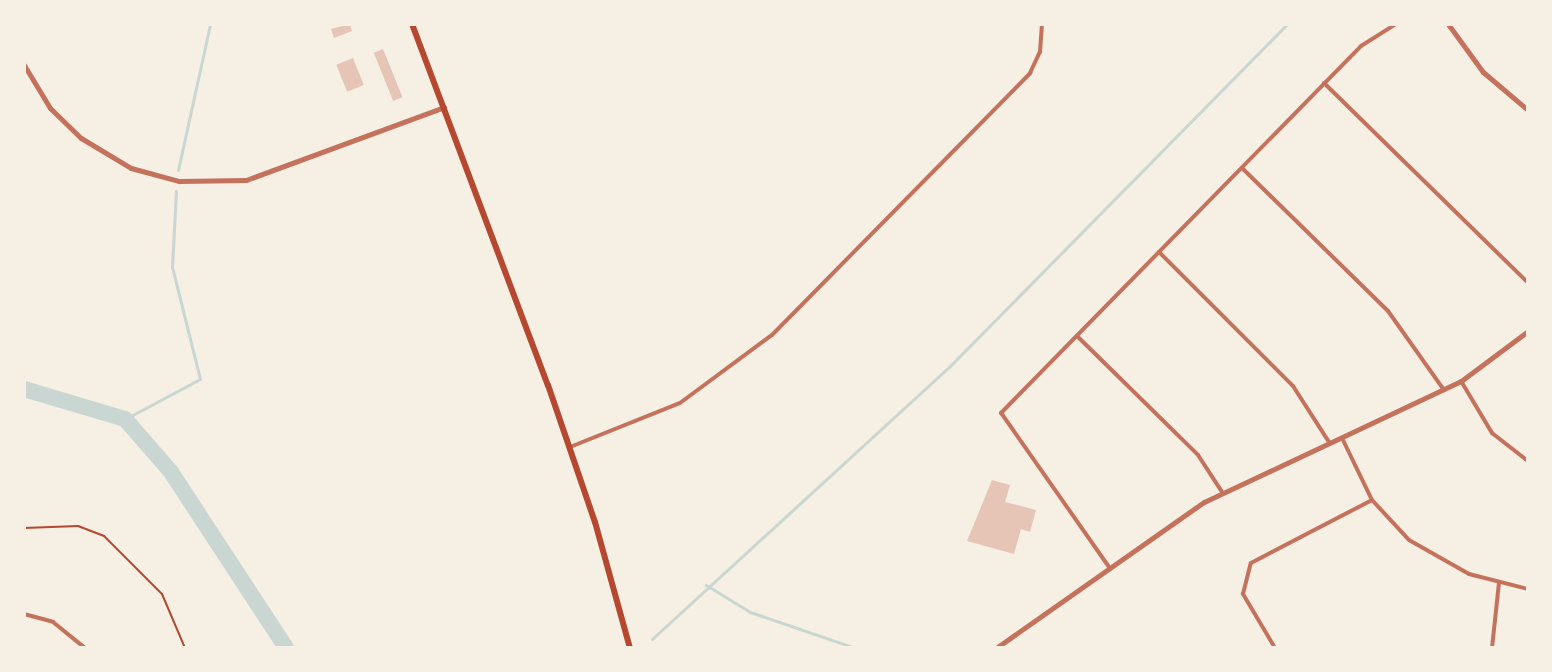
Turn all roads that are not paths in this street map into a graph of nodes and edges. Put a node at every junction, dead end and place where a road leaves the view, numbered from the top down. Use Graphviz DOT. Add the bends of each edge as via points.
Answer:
graph roads {
  1 [pos="412,24"];
  2 [pos="1042,24"];
  3 [pos="1396,24"];
  4 [pos="1448,24"];
  5 [pos="24,65"];
  6 [pos="1324,83"];
  7 [pos="444,107"];
  8 [pos="1528,110"];
  9 [pos="1242,168"];
  10 [pos="1159,252"];
  11 [pos="1528,283"];
  12 [pos="1528,331"];
  13 [pos="1077,336"];
  14 [pos="1461,381"];
  15 [pos="1444,390"];
  16 [pos="1342,437"];
  17 [pos="1329,442"];
  18 [pos="570,447"];
  19 [pos="1528,461"];
  20 [pos="1222,492"];
  21 [pos="1372,500"];
  22 [pos="1109,567"];
  23 [pos="1499,583"];
  24 [pos="1528,589"];
  25 [pos="24,614"];
  26 [pos="85,648"];
  27 [pos="630,648"];
  28 [pos="996,648"];
  29 [pos="1275,648"];
  30 [pos="1492,648"];
  1 -- 7 [label="main road"];
  2 -- 18 [label="street" via="1040,52 1030,73 772,335 680,403"];
  3 -- 6 [label="street" via="1361,46"];
  4 -- 8 [label="street" via="1483,72"];
  5 -- 7 [label="street" via="50,108 81,138 131,168 179,181 246,180"];
  6 -- 9 [label="street"];
  6 -- 11 [label="street"];
  7 -- 18 [label="main road"];
  9 -- 10 [label="street"];
  9 -- 15 [label="street" via="1397,321"];
  10 -- 13 [label="street"];
  10 -- 17 [label="street" via="1293,386"];
  12 -- 14 [label="street"];
  13 -- 20 [label="street" via="1198,455"];
  13 -- 22 [label="street" via="1001,413"];
  14 -- 15 [label="street"];
  14 -- 19 [label="street" via="1492,433"];
  15 -- 16 [label="street"];
  16 -- 17 [label="street"];
  16 -- 21 [label="street"];
  17 -- 20 [label="street"];
  18 -- 27 [label="main road"];
  20 -- 22 [label="street"];
  21 -- 23 [label="street" via="1429,554"];
  21 -- 29 [label="street" via="1251,563 1243,594"];
  22 -- 28 [label="street"];
  23 -- 24 [label="street"];
  23 -- 30 [label="street"];
  25 -- 26 [label="street" via="60,626"];
}
